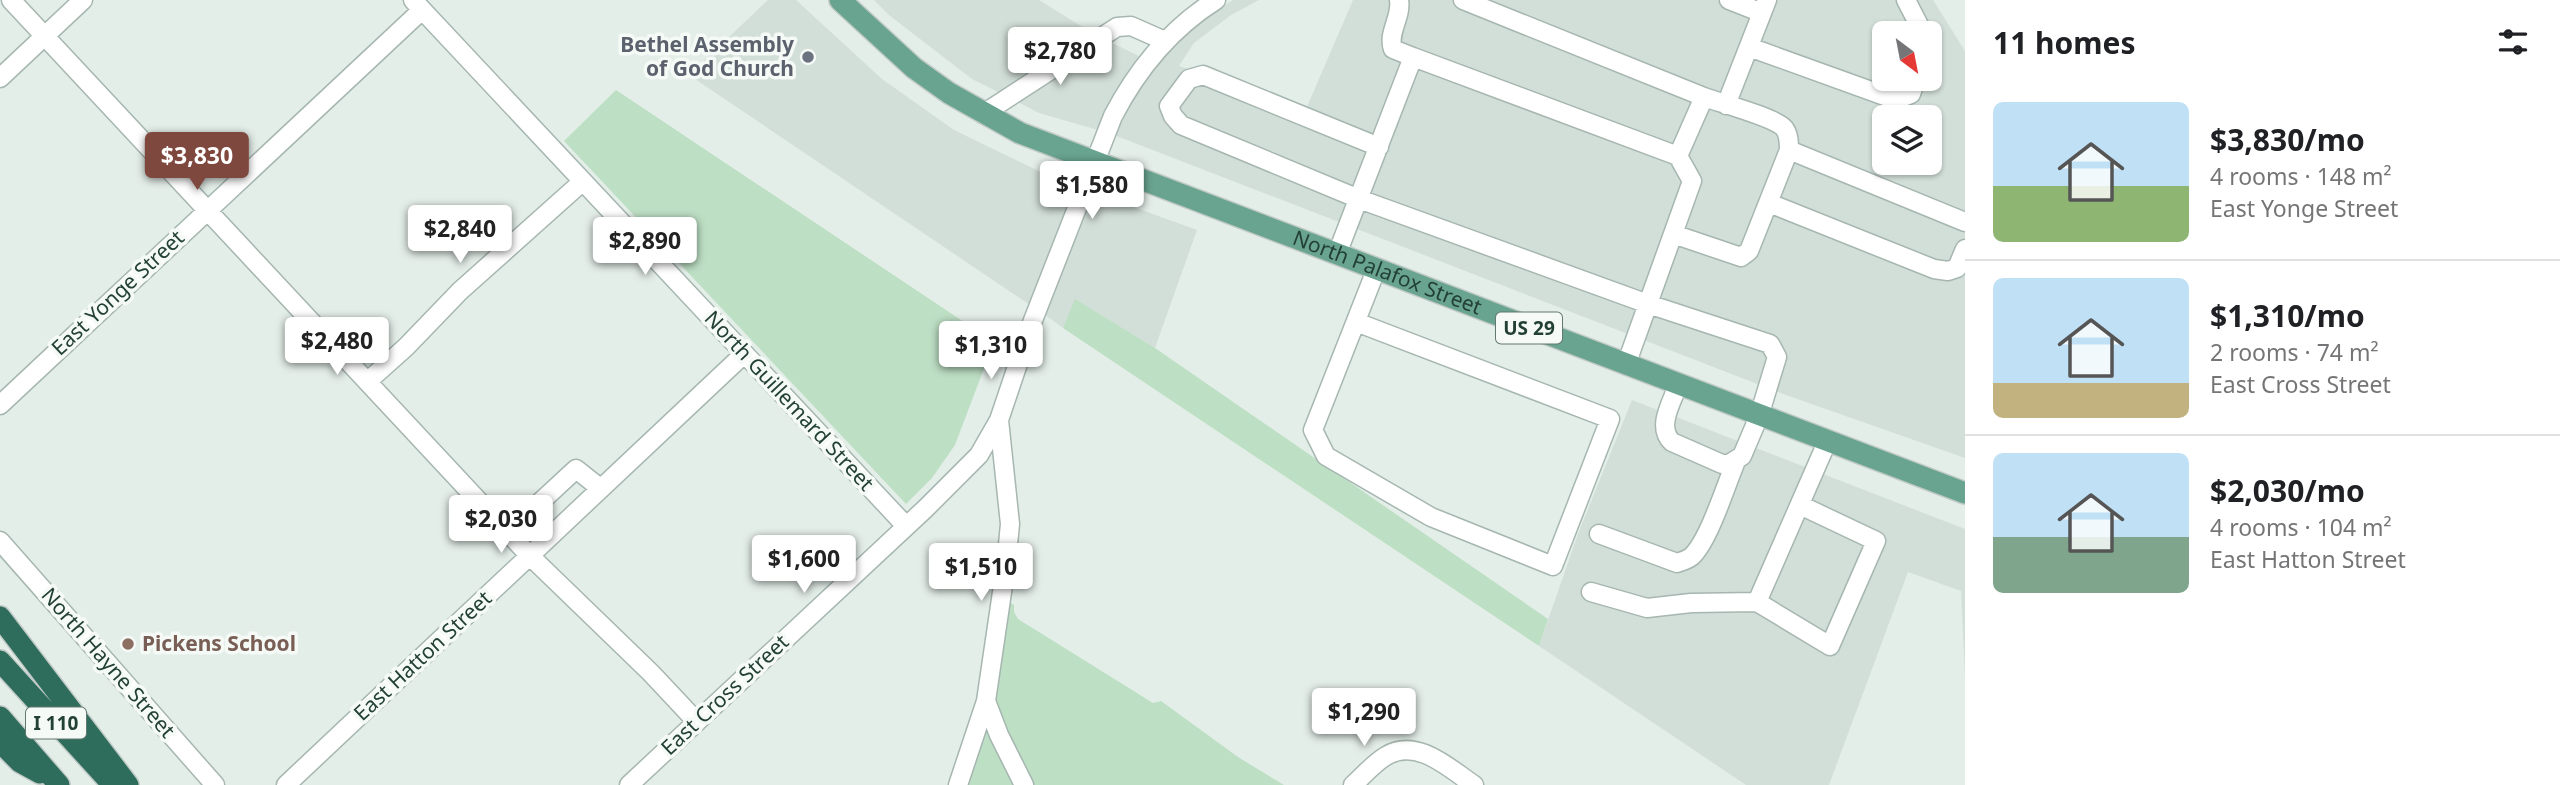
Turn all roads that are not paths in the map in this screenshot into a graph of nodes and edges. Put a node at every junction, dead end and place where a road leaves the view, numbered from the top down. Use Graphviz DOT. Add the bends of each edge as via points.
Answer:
graph roads {
  1 [pos="11,0"];
  2 [pos="83,0"];
  3 [pos="840,0"];
  4 [pos="1216,0"];
  5 [pos="1399,0"];
  6 [pos="1463,0"];
  7 [pos="1729,0"];
  8 [pos="1906,0"];
  9 [pos="417,5"];
  10 [pos="1765,6"];
  11 [pos="1917,21"];
  12 [pos="45,36"];
  13 [pos="1165,41"];
  14 [pos="1749,47"];
  15 [pos="1413,57"];
  16 [pos="0,78"];
  17 [pos="1911,91"];
  18 [pos="1704,97"];
  19 [pos="1726,105"];
  20 [pos="983,114"];
  21 [pos="1379,147"];
  22 [pos="1789,150"];
  23 [pos="1678,156"];
  24 [pos="1095,162"];
  25 [pos="582,182"];
  26 [pos="1359,199"];
  27 [pos="1769,203"];
  28 [pos="206,210"];
  29 [pos="1965,222"];
  30 [pos="1673,234"];
  31 [pos="1965,249"];
  32 [pos="1337,254"];
  33 [pos="1376,270"];
  34 [pos="1648,304"];
  35 [pos="1356,322"];
  36 [pos="744,354"];
  37 [pos="1626,365"];
  38 [pos="368,381"];
  39 [pos="1678,384"];
  40 [pos="0,405"];
  41 [pos="1759,416"];
  42 [pos="999,420"];
  43 [pos="1827,442"];
  44 [pos="1735,461"];
  45 [pos="600,488"];
  46 [pos="1965,493"];
  47 [pos="1800,505"];
  48 [pos="906,526"];
  49 [pos="508,532"];
  50 [pos="1599,534"];
  51 [pos="0,541"];
  52 [pos="529,555"];
  53 [pos="1591,592"];
  54 [pos="1757,602"];
  55 [pos="0,617"];
  56 [pos="0,661"];
  57 [pos="986,701"];
  58 [pos="0,717"];
  59 [pos="697,722"];
  60 [pos="0,742"];
  61 [pos="58,784"];
  62 [pos="113,785"];
  63 [pos="128,785"];
  64 [pos="215,785"];
  65 [pos="286,785"];
  66 [pos="629,785"];
  67 [pos="958,785"];
  68 [pos="1024,785"];
  69 [pos="1353,785"];
  70 [pos="1474,785"];
  1 -- 12 [label="street"];
  2 -- 12 [label="street"];
  3 -- 20 [label="main road, North Palafox Street / US 29" via="914,68"];
  4 -- 13 [label="street, East Cross Street"];
  5 -- 15 [label="street" via="1390,41 1393,49"];
  6 -- 18 [label="street"];
  7 -- 10 [label="street"];
  8 -- 11 [label="street"];
  9 -- 25 [label="street, North Guillemard Street"];
  9 -- 28 [label="street, East Yonge Street"];
  10 -- 14 [label="street"];
  12 -- 16 [label="street"];
  12 -- 28 [label="street"];
  13 -- 20 [label="street" via="1131,26 1116,27"];
  13 -- 24 [label="street, East Cross Street" via="1127,90"];
  14 -- 17 [label="street" via="1896,100"];
  14 -- 19 [label="street"];
  15 -- 21 [label="street"];
  15 -- 23 [label="street"];
  18 -- 19 [label="street"];
  18 -- 23 [label="street"];
  19 -- 22 [label="street" via="1784,128"];
  20 -- 24 [label="main road, North Palafox Street / US 29"];
  21 -- 26 [label="street"];
  21 -- 26 [label="street" via="1203,75 1189,79 1169,106 1181,125"];
  22 -- 27 [label="street"];
  22 -- 29 [label="street"];
  23 -- 30 [label="street" via="1692,181"];
  24 -- 32 [label="main road, North Palafox Street / US 29"];
  24 -- 42 [label="street, East Cross Street" via="1026,337"];
  25 -- 36 [label="street, North Guillemard Street"];
  25 -- 38 [label="street"];
  26 -- 32 [label="street"];
  26 -- 34 [label="street"];
  27 -- 30 [label="street" via="1749,251 1741,257"];
  27 -- 31 [label="street" via="1934,269 1957,268"];
  28 -- 38 [label="street"];
  28 -- 40 [label="street, East Yonge Street"];
  30 -- 34 [label="street"];
  32 -- 33 [label="main road, North Palafox Street / US 29"];
  33 -- 35 [label="street"];
  33 -- 37 [label="main road, North Palafox Street / US 29"];
  34 -- 37 [label="street"];
  34 -- 41 [label="street" via="1770,344 1777,357"];
  35 -- 35 [label="street" via="1313,430 1326,456 1431,517 1553,566 1610,419"];
  36 -- 45 [label="street, East Hatton Street"];
  36 -- 48 [label="street, North Guillemard Street"];
  37 -- 39 [label="main road, North Palafox Street / US 29"];
  38 -- 49 [label="street"];
  39 -- 41 [label="main road, North Palafox Street / US 29"];
  39 -- 44 [label="street" via="1664,424 1667,438 1722,464"];
  41 -- 43 [label="main road, North Palafox Street / US 29"];
  41 -- 44 [label="street" via="1742,456"];
  42 -- 48 [label="street, East Cross Street" via="979,455"];
  42 -- 57 [label="street" via="1010,524"];
  43 -- 46 [label="main road, North Palafox Street / US 29"];
  43 -- 47 [label="street"];
  44 -- 50 [label="street" via="1709,528 1691,557 1677,563"];
  45 -- 49 [label="street" via="576,469"];
  45 -- 52 [label="street, East Hatton Street"];
  47 -- 54 [label="street"];
  47 -- 54 [label="street" via="1876,541 1830,646"];
  48 -- 59 [label="street, East Cross Street"];
  49 -- 52 [label="street"];
  51 -- 64 [label="street, North Hayne Street"];
  52 -- 59 [label="street"];
  52 -- 65 [label="street, East Hatton Street"];
  53 -- 54 [label="street" via="1647,608"];
  55 -- 63 [label="highway"];
  56 -- 62 [label="highway, I 110"];
  57 -- 67 [label="street"];
  57 -- 68 [label="street"];
  58 -- 61 [label="highway, I 110"];
  59 -- 66 [label="street, East Cross Street"];
  60 -- 61 [label="highway" via="20,762"];
  69 -- 70 [label="street" via="1399,750 1422,752"];
}
